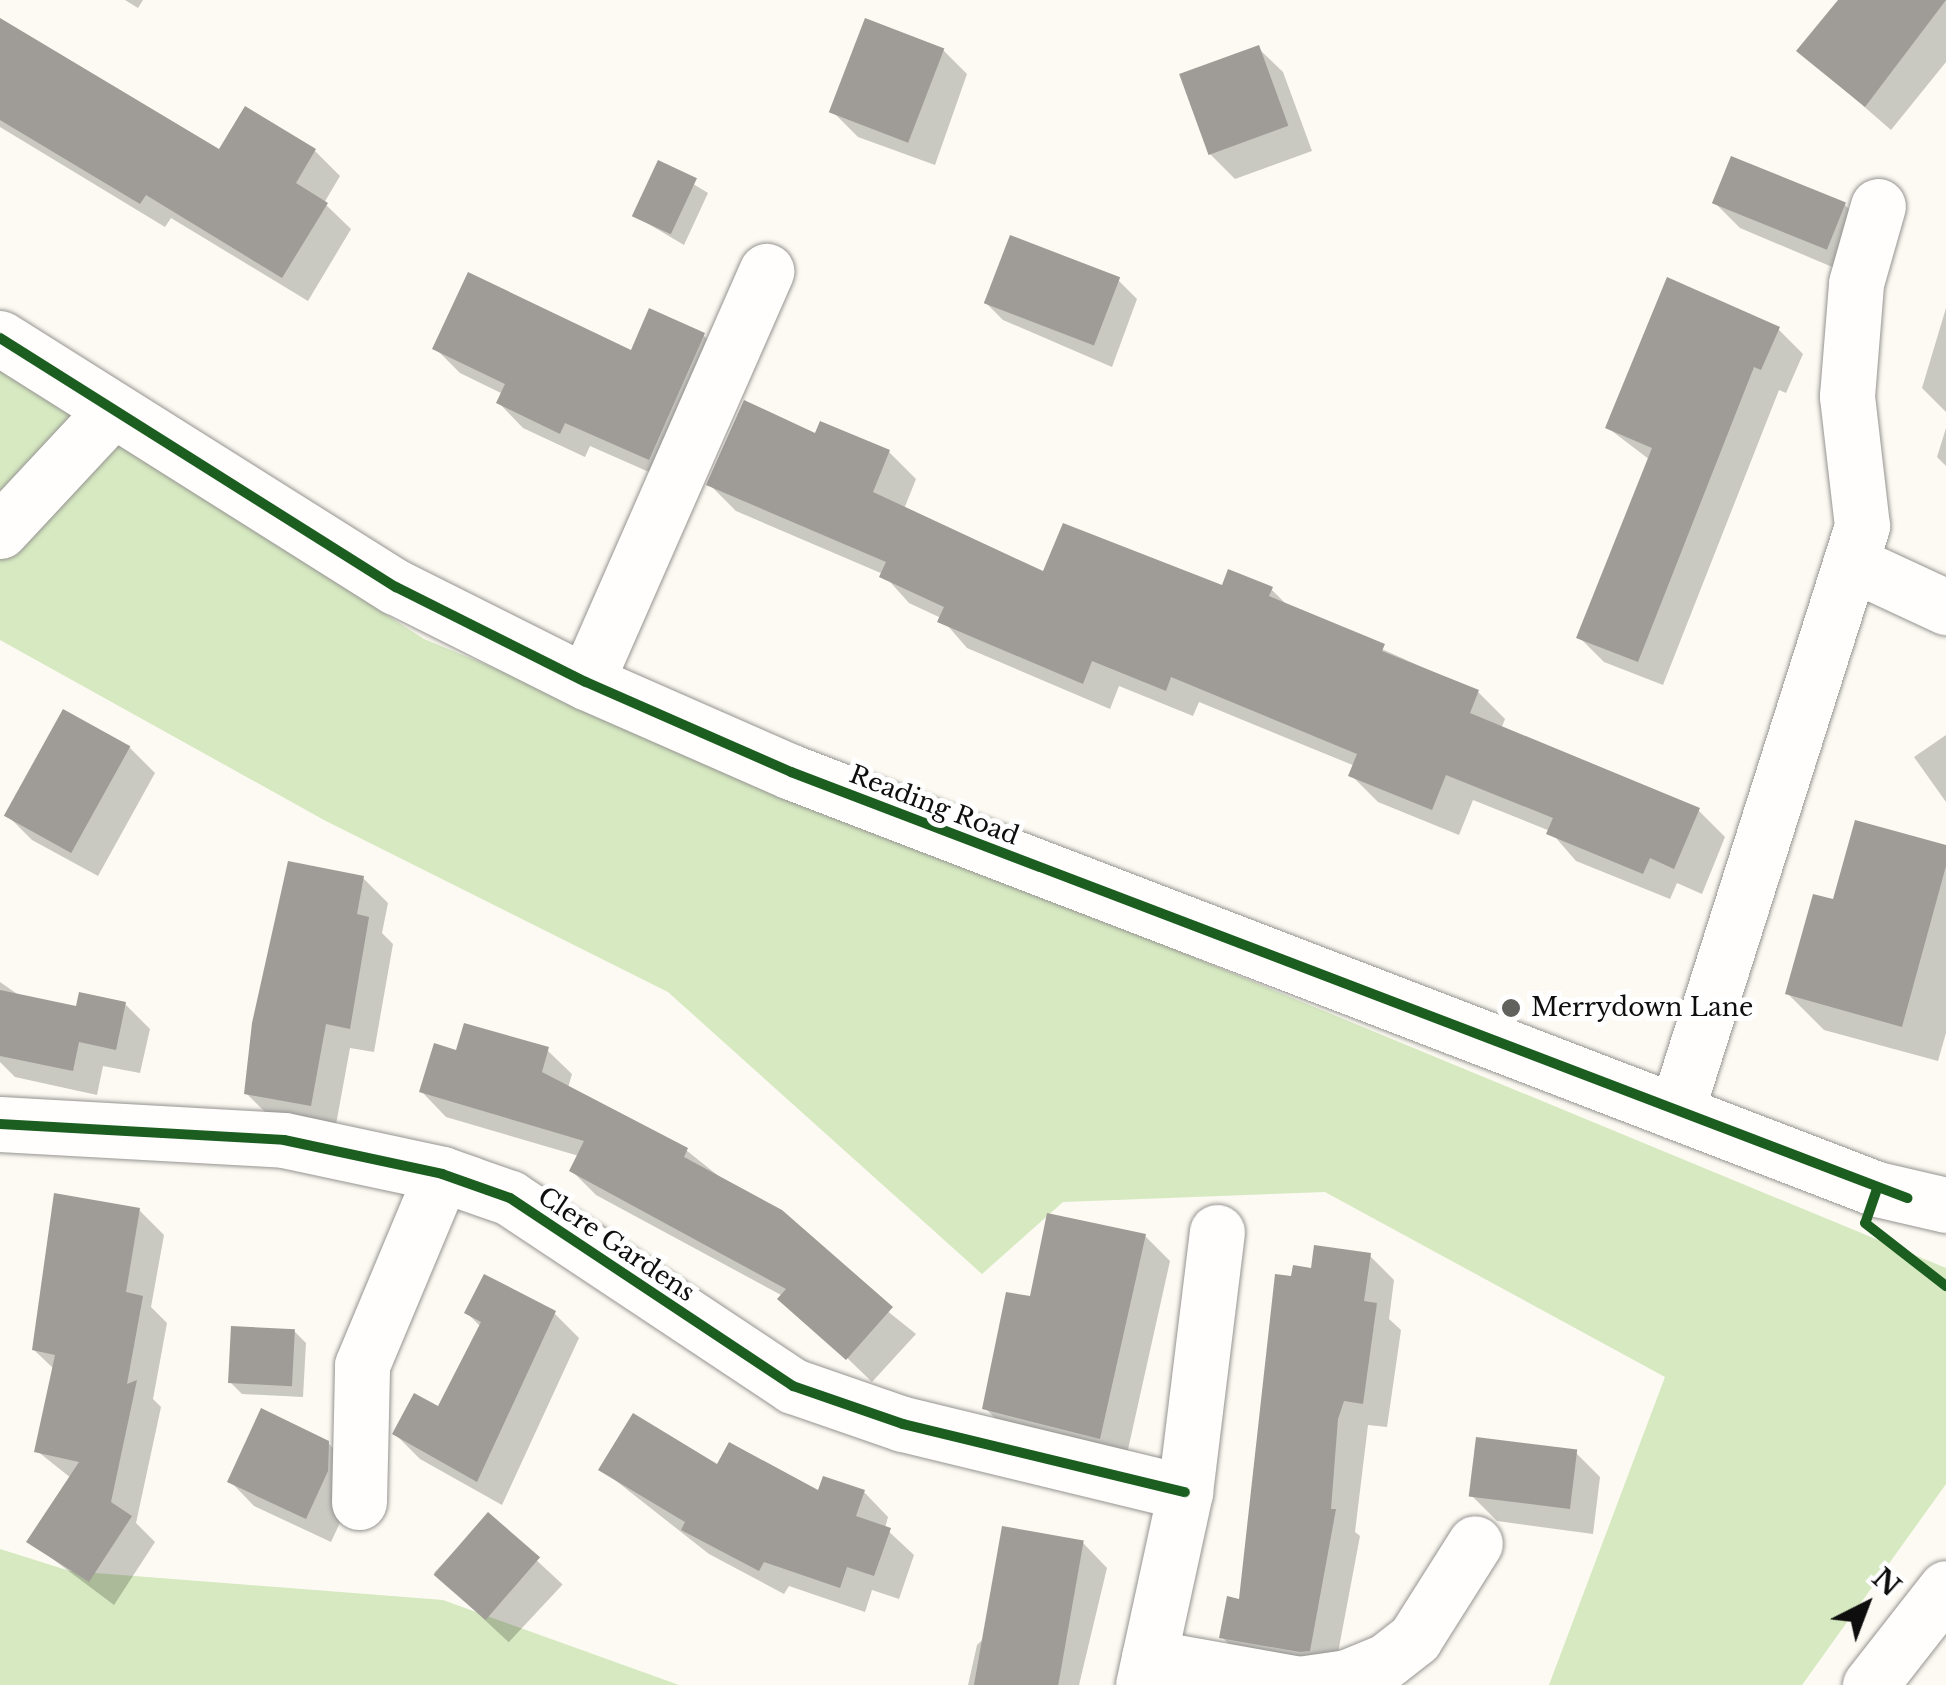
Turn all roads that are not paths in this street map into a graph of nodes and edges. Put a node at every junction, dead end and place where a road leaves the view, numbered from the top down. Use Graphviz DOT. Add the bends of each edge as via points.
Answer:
graph roads {
  1 [pos="1878,206"];
  2 [pos="766,270"];
  3 [pos="0,338"];
  4 [pos="110,414"];
  5 [pos="0,530"];
  6 [pos="1856,545"];
  7 [pos="1946,607"];
  8 [pos="586,682"];
  9 [pos="1676,1112"];
  10 [pos="0,1124"];
  11 [pos="442,1174"];
  12 [pos="1933,1208"];
  13 [pos="1218,1232"];
  14 [pos="1185,1492"];
  15 [pos="359,1502"];
  16 [pos="1475,1543"];
  17 [pos="1946,1588"];
  18 [pos="1146,1671"];
  19 [pos="1870,1685"];
  1 -- 6 [label="street" via="1856,283 1847,396"];
  2 -- 8 [label="street"];
  3 -- 4 [label="street, Reading Road"];
  4 -- 5 [label="street"];
  4 -- 8 [label="street, Reading Road" via="396,588"];
  6 -- 7 [label="street"];
  6 -- 9 [label="street"];
  8 -- 9 [label="street, Reading Road" via="791,772"];
  9 -- 12 [label="street, Reading Road"];
  10 -- 11 [label="street, Clere Gardens" via="284,1140"];
  11 -- 14 [label="street, Clere Gardens" via="510,1198 793,1386 903,1424"];
  11 -- 15 [label="street" via="362,1365"];
  13 -- 14 [label="street"];
  14 -- 18 [label="street"];
  16 -- 18 [label="street" via="1441,1604 1386,1662 1300,1684"];
  17 -- 19 [label="street"];
}
